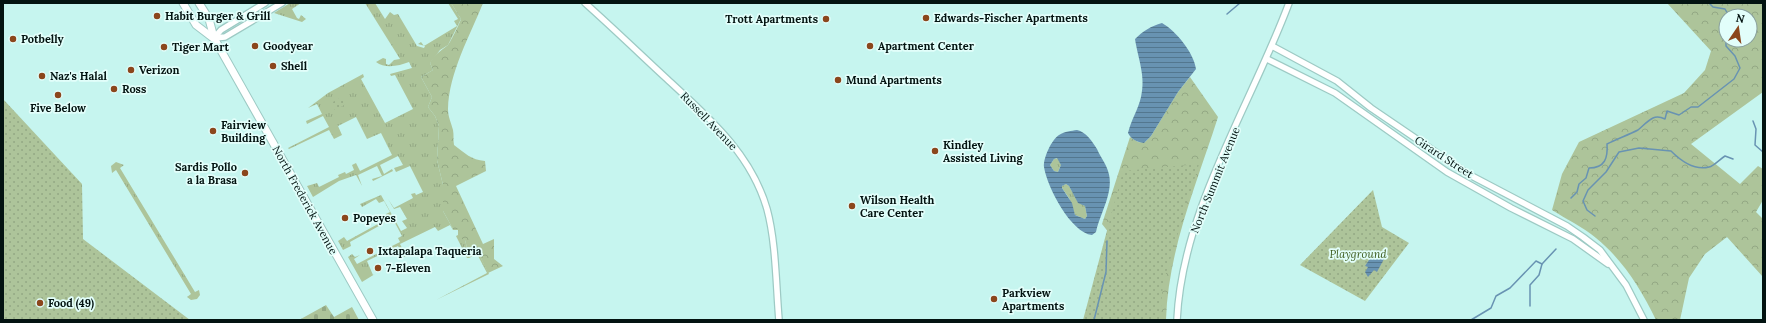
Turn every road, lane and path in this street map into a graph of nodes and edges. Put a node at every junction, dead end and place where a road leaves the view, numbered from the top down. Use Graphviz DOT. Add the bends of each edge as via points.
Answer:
graph roads {
  1 [pos="183,3"];
  2 [pos="199,3"];
  3 [pos="264,3"];
  4 [pos="282,3"];
  5 [pos="585,3"];
  6 [pos="1289,3"];
  7 [pos="214,38"];
  8 [pos="1272,46"];
  9 [pos="1267,59"];
  10 [pos="1614,269"];
  11 [pos="373,320"];
  12 [pos="779,320"];
  13 [pos="1177,320"];
  14 [pos="1644,320"];
  1 -- 7 [label="main road, North Frederick Avenue" via="196,25"];
  2 -- 7 [label="main road, North Frederick Avenue"];
  3 -- 7 [label="street" via="221,30"];
  4 -- 7 [label="street" via="225,37"];
  5 -- 12 [label="street, Russell Avenue" via="704,113 733,143 750,166 762,194 770,224"];
  6 -- 8 [label="street, North Summit Avenue"];
  7 -- 11 [label="main road, North Frederick Avenue"];
  8 -- 9 [label="street, North Summit Avenue"];
  8 -- 10 [label="street, Girard Street" via="1337,81 1377,112 1468,174 1567,226 1600,250"];
  9 -- 10 [label="street, Girard Street" via="1335,93 1447,172 1573,239"];
  9 -- 13 [label="street, North Summit Avenue" via="1220,162 1196,224 1183,272"];
  10 -- 14 [label="street, Girard Street" via="1637,304"];
}
